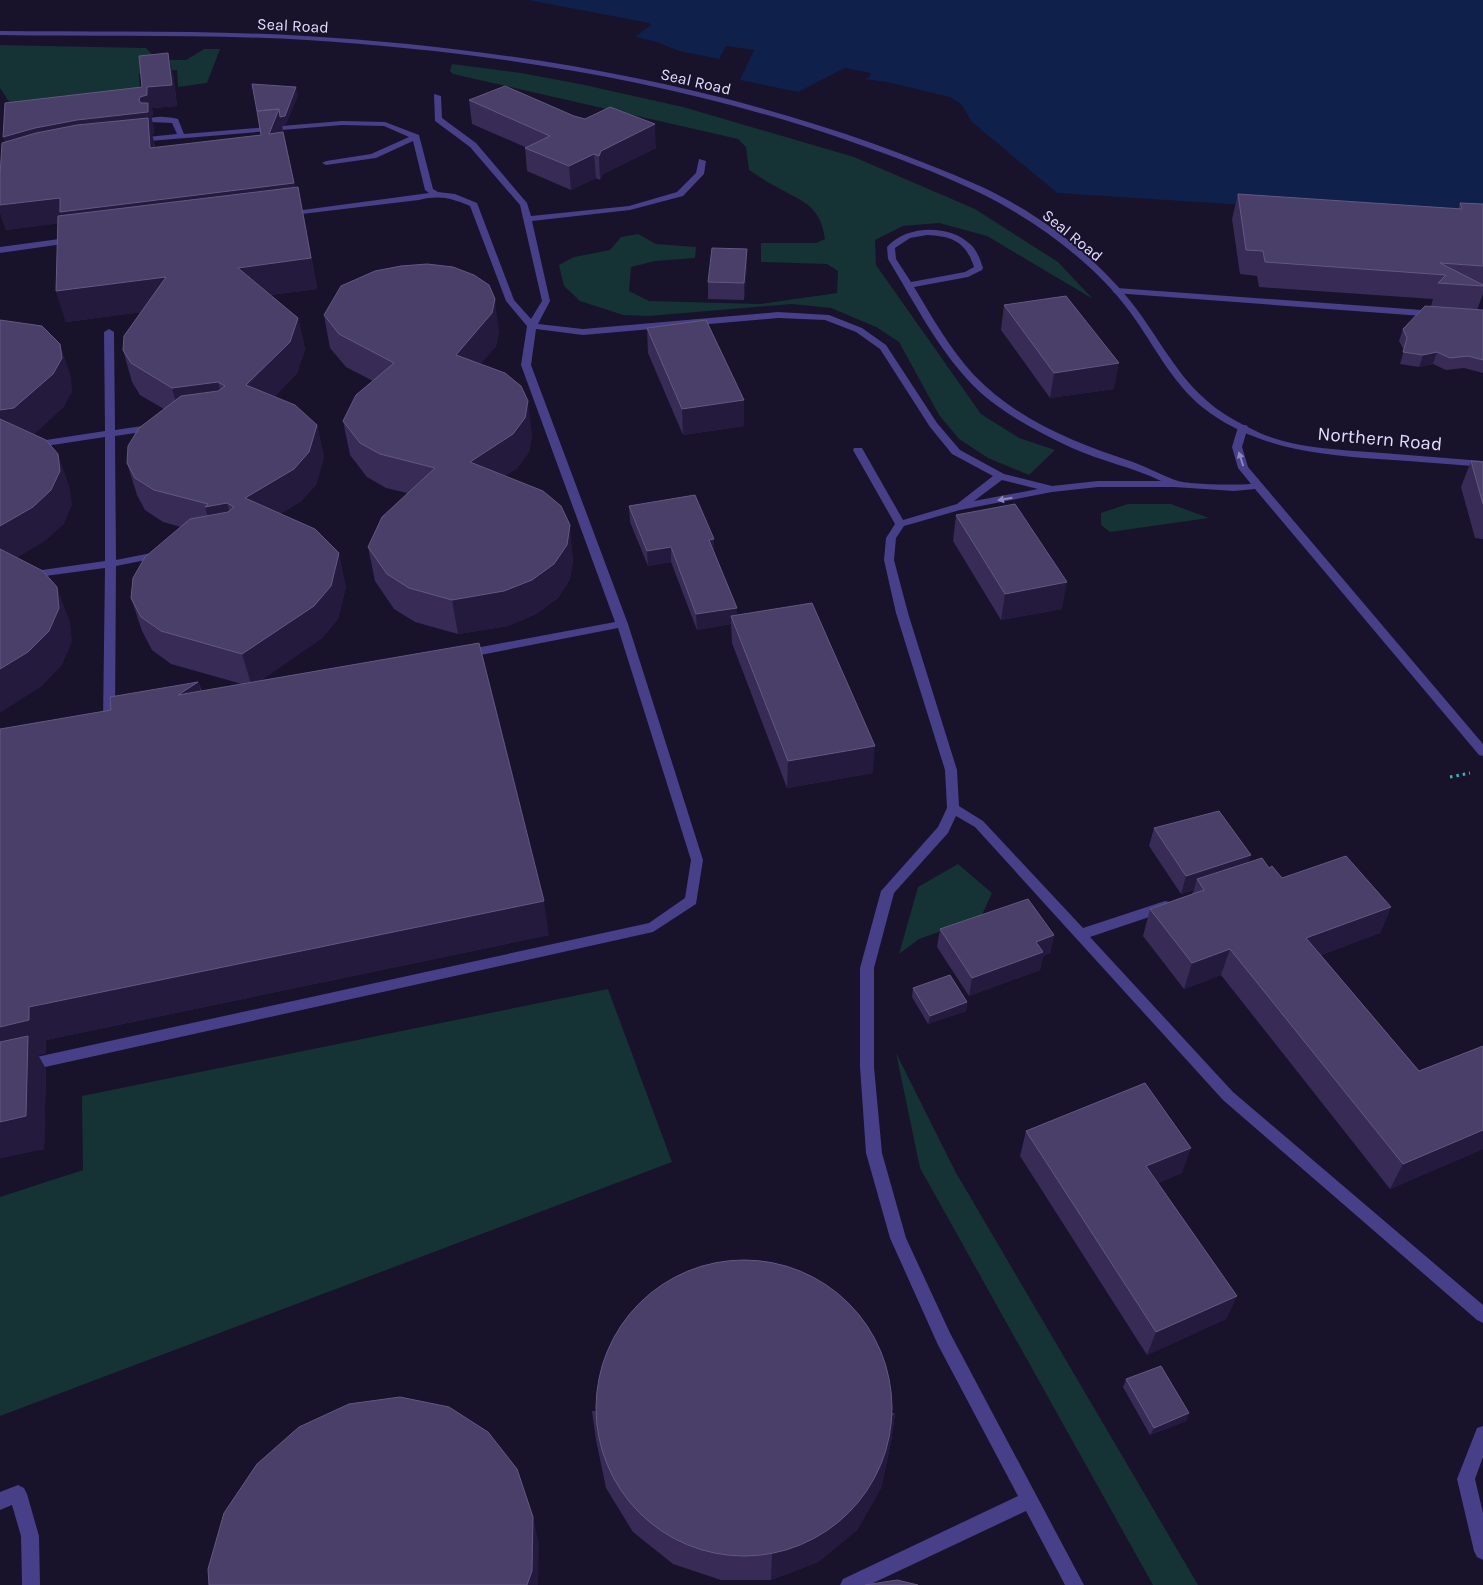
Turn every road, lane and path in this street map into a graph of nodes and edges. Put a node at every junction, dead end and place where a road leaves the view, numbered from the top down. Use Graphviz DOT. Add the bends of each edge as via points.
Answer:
graph roads {
  1 [pos="0,33"];
  2 [pos="437,96"];
  3 [pos="150,120"];
  4 [pos="181,135"];
  5 [pos="416,137"];
  6 [pos="123,141"];
  7 [pos="702,161"];
  8 [pos="326,163"];
  9 [pos="436,194"];
  10 [pos="281,214"];
  11 [pos="527,219"];
  12 [pos="86,239"];
  13 [pos="0,250"];
  14 [pos="909,285"];
  15 [pos="1117,291"];
  16 [pos="1443,314"];
  17 [pos="532,326"];
  18 [pos="109,332"];
  19 [pos="168,426"];
  20 [pos="1243,427"];
  21 [pos="110,433"];
  22 [pos="1274,441"];
  23 [pos="0,450"];
  24 [pos="858,450"];
  25 [pos="1483,464"];
  26 [pos="1000,476"];
  27 [pos="1174,484"];
  28 [pos="1258,486"];
  29 [pos="1052,489"];
  30 [pos="958,507"];
  31 [pos="900,524"];
  32 [pos="168,553"];
  33 [pos="110,564"];
  34 [pos="0,579"];
  35 [pos="622,624"];
  36 [pos="458,656"];
  37 [pos="109,720"];
  38 [pos="1483,752"];
  39 [pos="1475,772"];
  40 [pos="1450,777"];
  41 [pos="953,808"];
  42 [pos="1181,901"];
  43 [pos="1079,934"];
  44 [pos="0,1070"];
  45 [pos="1483,1315"];
  46 [pos="1483,1434"];
  47 [pos="1030,1500"];
  48 [pos="0,1501"];
  49 [pos="1483,1551"];
  50 [pos="32,1585"];
  51 [pos="849,1585"];
  52 [pos="1075,1585"];
  1 -- 15 [label="street, Seal Road" via="307,38 441,50 541,64 716,98 864,143 981,190 1046,229"];
  2 -- 11 [label="street" via="438,119 488,160 524,205"];
  3 -- 4 [label="street" via="175,121"];
  4 -- 5 [label="street" via="385,124"];
  4 -- 6 [label="street"];
  5 -- 8 [label="street" via="373,156"];
  5 -- 9 [label="street" via="429,190"];
  7 -- 11 [label="street" via="700,174 680,194 630,208"];
  9 -- 10 [label="street"];
  9 -- 17 [label="street" via="452,196 474,205 510,301"];
  11 -- 17 [label="street" via="546,301"];
  12 -- 13 [label="street"];
  14 -- 14 [label="street" via="892,259 890,247 898,239 933,233 951,236 966,244 979,268 968,274"];
  14 -- 27 [label="street" via="959,362 984,390 1023,418 1078,447 1160,475"];
  15 -- 16 [label="street"];
  15 -- 20 [label="street, Seal Road" via="1181,380 1205,405"];
  17 -- 26 [label="street" via="583,332 778,315 826,317 859,330 883,347 932,425 956,452"];
  17 -- 35 [label="street" via="526,365"];
  18 -- 21 [label="street"];
  19 -- 21 [label="street"];
  20 -- 22 [label="street, Seal Road"];
  28 -- 20 [label="street, one-way" via="1244,468 1237,447"];
  21 -- 23 [label="street"];
  21 -- 33 [label="street"];
  22 -- 25 [label="street, Northern Road" via="1349,454"];
  24 -- 31 [label="street"];
  26 -- 29 [label="street"];
  26 -- 30 [label="street"];
  27 -- 28 [label="street" via="1234,488"];
  27 -- 29 [label="street" via="1098,484"];
  28 -- 38 [label="street"];
  29 -- 30 [label="street, one-way"];
  30 -- 31 [label="street"];
  31 -- 41 [label="street" via="891,538 889,560 902,613 951,770"];
  32 -- 33 [label="street"];
  33 -- 34 [label="street"];
  33 -- 37 [label="street"];
  35 -- 36 [label="street"];
  35 -- 44 [label="street" via="698,860 691,900 653,928"];
  39 -- 40 [label="path"];
  41 -- 43 [label="street" via="979,824"];
  41 -- 47 [label="street" via="943,830 888,891 867,968 867,1067 874,1153 902,1246 944,1339"];
  42 -- 43 [label="street"];
  43 -- 45 [label="street" via="1228,1096"];
  46 -- 49 [label="street" via="1466,1479"];
  47 -- 51 [label="street"];
  47 -- 52 [label="street"];
  48 -- 50 [label="street" via="18,1494 30,1536"];
}
